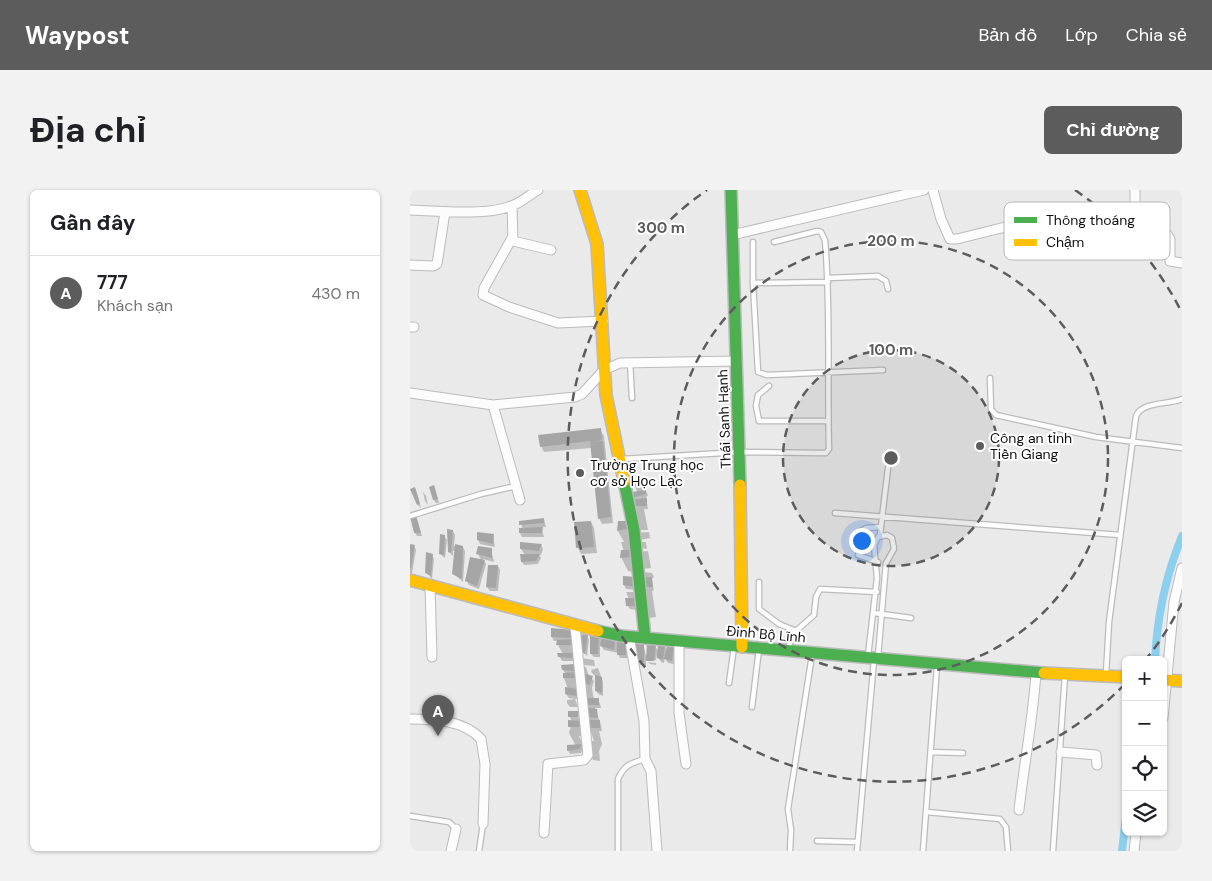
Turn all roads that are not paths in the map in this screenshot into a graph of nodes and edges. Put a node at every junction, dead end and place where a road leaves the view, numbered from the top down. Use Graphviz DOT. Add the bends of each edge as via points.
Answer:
graph roads {
  1 [pos="538,190"];
  2 [pos="580,190"];
  3 [pos="731,190"];
  4 [pos="924,190"];
  5 [pos="934,190"];
  6 [pos="512,206"];
  7 [pos="410,210"];
  8 [pos="445,212"];
  9 [pos="1004,228"];
  10 [pos="732,234"];
  11 [pos="512,238"];
  12 [pos="1170,239"];
  13 [pos="753,242"];
  14 [pos="774,242"];
  15 [pos="550,250"];
  16 [pos="1170,260"];
  17 [pos="1170,260"];
  18 [pos="1182,263"];
  19 [pos="410,265"];
  20 [pos="828,280"];
  21 [pos="753,283"];
  22 [pos="888,289"];
  23 [pos="603,321"];
  24 [pos="737,361"];
  25 [pos="630,362"];
  26 [pos="604,370"];
  27 [pos="883,370"];
  28 [pos="829,371"];
  29 [pos="990,378"];
  30 [pos="769,386"];
  31 [pos="410,393"];
  32 [pos="632,398"];
  33 [pos="1182,400"];
  34 [pos="493,405"];
  35 [pos="828,421"];
  36 [pos="1132,440"];
  37 [pos="1182,448"];
  38 [pos="740,452"];
  39 [pos="618,460"];
  40 [pos="888,468"];
  41 [pos="516,486"];
  42 [pos="520,500"];
  43 [pos="836,512"];
  44 [pos="410,516"];
  45 [pos="883,516"];
  46 [pos="881,527"];
  47 [pos="859,532"];
  48 [pos="880,535"];
  49 [pos="1120,535"];
  50 [pos="858,555"];
  51 [pos="882,555"];
  52 [pos="878,562"];
  53 [pos="1182,568"];
  54 [pos="410,580"];
  55 [pos="759,582"];
  56 [pos="430,585"];
  57 [pos="876,592"];
  58 [pos="883,592"];
  59 [pos="874,613"];
  60 [pos="882,614"];
  61 [pos="911,618"];
  62 [pos="575,626"];
  63 [pos="796,631"];
  64 [pos="629,636"];
  65 [pos="646,638"];
  66 [pos="679,641"];
  67 [pos="738,647"];
  68 [pos="759,649"];
  69 [pos="787,651"];
  70 [pos="812,653"];
  71 [pos="432,657"];
  72 [pos="873,658"];
  73 [pos="1167,663"];
  74 [pos="937,664"];
  75 [pos="1036,673"];
  76 [pos="1065,675"];
  77 [pos="1106,676"];
  78 [pos="1122,677"];
  79 [pos="1167,680"];
  80 [pos="1182,681"];
  81 [pos="729,683"];
  82 [pos="752,707"];
  83 [pos="410,719"];
  84 [pos="931,752"];
  85 [pos="1060,752"];
  86 [pos="963,753"];
  87 [pos="645,760"];
  88 [pos="686,764"];
  89 [pos="1097,765"];
  90 [pos="1020,810"];
  91 [pos="927,812"];
  92 [pos="410,816"];
  93 [pos="483,824"];
  94 [pos="456,829"];
  95 [pos="544,833"];
  96 [pos="1136,836"];
  97 [pos="817,841"];
  98 [pos="858,842"];
  99 [pos="451,851"];
  100 [pos="479,851"];
  101 [pos="618,851"];
  102 [pos="657,851"];
  103 [pos="790,851"];
  104 [pos="857,851"];
  105 [pos="922,851"];
  106 [pos="1008,851"];
  107 [pos="1053,851"];
  108 [pos="1134,851"];
  1 -- 6 [label="street"];
  2 -- 23 [label="street" via="597,244"];
  3 -- 10 [label="street, Thái Sanh Hạnh"];
  4 -- 10 [label="street"];
  5 -- 9 [label="street" via="948,236 953,240"];
  6 -- 8 [label="street" via="498,210"];
  6 -- 11 [label="street"];
  7 -- 8 [label="street"];
  8 -- 19 [label="street" via="437,264"];
  10 -- 24 [label="street, Thái Sanh Hạnh"];
  11 -- 15 [label="street" via="515,242"];
  11 -- 23 [label="street" via="483,295 558,323"];
  12 -- 16 [label="street"];
  13 -- 21 [label="lane"];
  14 -- 20 [label="lane" via="821,232 825,240"];
  17 -- 18 [label="street"];
  20 -- 21 [label="lane"];
  20 -- 22 [label="lane" via="878,276 886,281"];
  20 -- 28 [label="lane"];
  21 -- 28 [label="lane" via="758,372 766,375"];
  23 -- 26 [label="street"];
  24 -- 25 [label="street"];
  24 -- 38 [label="street, Thái Sanh Hạnh"];
  25 -- 26 [label="street"];
  25 -- 32 [label="lane"];
  26 -- 34 [label="street" via="575,398"];
  26 -- 39 [label="street"];
  27 -- 28 [label="lane"];
  28 -- 35 [label="lane"];
  29 -- 36 [label="lane" via="991,409 996,415 1096,437"];
  30 -- 35 [label="lane" via="758,395 759,421"];
  31 -- 34 [label="street"];
  33 -- 36 [label="lane" via="1139,410"];
  34 -- 41 [label="street"];
  35 -- 38 [label="lane" via="830,449 826,453"];
  36 -- 37 [label="lane"];
  36 -- 49 [label="lane"];
  38 -- 39 [label="lane"];
  38 -- 67 [label="street, Thái Sanh Hạnh"];
  39 -- 65 [label="street" via="634,530"];
  40 -- 45 [label="lane"];
  41 -- 42 [label="street"];
  41 -- 44 [label="lane"];
  43 -- 45 [label="lane"];
  45 -- 46 [label="lane"];
  45 -- 49 [label="lane"];
  46 -- 47 [label="lane"];
  46 -- 48 [label="lane"];
  48 -- 51 [label="lane" via="875,540"];
  48 -- 51 [label="lane" via="892,538 894,543 894,549"];
  49 -- 77 [label="lane"];
  50 -- 52 [label="lane"];
  51 -- 52 [label="lane"];
  51 -- 58 [label="lane"];
  52 -- 57 [label="lane"];
  53 -- 73 [label="street" via="1174,602"];
  54 -- 56 [label="street, Đinh Bộ Lĩnh"];
  55 -- 63 [label="lane" via="759,609 779,624"];
  56 -- 62 [label="street, Đinh Bộ Lĩnh"];
  56 -- 71 [label="street"];
  57 -- 58 [label="lane"];
  57 -- 59 [label="lane"];
  57 -- 63 [label="lane" via="820,589 814,615"];
  58 -- 60 [label="lane"];
  59 -- 60 [label="lane"];
  59 -- 72 [label="lane"];
  60 -- 61 [label="lane"];
  60 -- 72 [label="lane"];
  62 -- 64 [label="street, Đinh Bộ Lĩnh"];
  62 -- 95 [label="street" via="588,755 584,760 548,764"];
  63 -- 69 [label="lane"];
  64 -- 65 [label="street, Đinh Bộ Lĩnh"];
  64 -- 87 [label="street" via="644,721"];
  65 -- 66 [label="street, Đinh Bộ Lĩnh"];
  66 -- 67 [label="street, Đinh Bộ Lĩnh"];
  66 -- 88 [label="street" via="679,713"];
  67 -- 68 [label="street, Đinh Bộ Lĩnh"];
  67 -- 81 [label="lane"];
  68 -- 69 [label="street, Đinh Bộ Lĩnh"];
  68 -- 82 [label="lane"];
  69 -- 70 [label="street, Đinh Bộ Lĩnh"];
  70 -- 72 [label="street, Đinh Bộ Lĩnh"];
  70 -- 103 [label="lane" via="788,809"];
  72 -- 74 [label="street, Đinh Bộ Lĩnh"];
  72 -- 98 [label="lane"];
  74 -- 75 [label="street, Đinh Bộ Lĩnh"];
  74 -- 84 [label="lane"];
  75 -- 76 [label="street, Đinh Bộ Lĩnh"];
  75 -- 90 [label="street" via="1033,723 1026,748"];
  76 -- 77 [label="street, Đinh Bộ Lĩnh"];
  76 -- 85 [label="lane"];
  77 -- 78 [label="street, Đinh Bộ Lĩnh"];
  79 -- 80 [label="street"];
  83 -- 93 [label="street" via="439,720 469,729 481,739 485,764"];
  84 -- 86 [label="lane"];
  84 -- 91 [label="lane"];
  85 -- 89 [label="street" via="1096,755"];
  85 -- 107 [label="lane"];
  87 -- 101 [label="lane" via="628,764 618,779"];
  87 -- 102 [label="street" via="651,772"];
  91 -- 105 [label="lane"];
  91 -- 106 [label="lane" via="1000,819 1006,828"];
  92 -- 94 [label="lane" via="449,822"];
  93 -- 100 [label="lane"];
  94 -- 99 [label="street"];
  96 -- 108 [label="street"];
  97 -- 98 [label="lane"];
  98 -- 104 [label="lane"];
}
